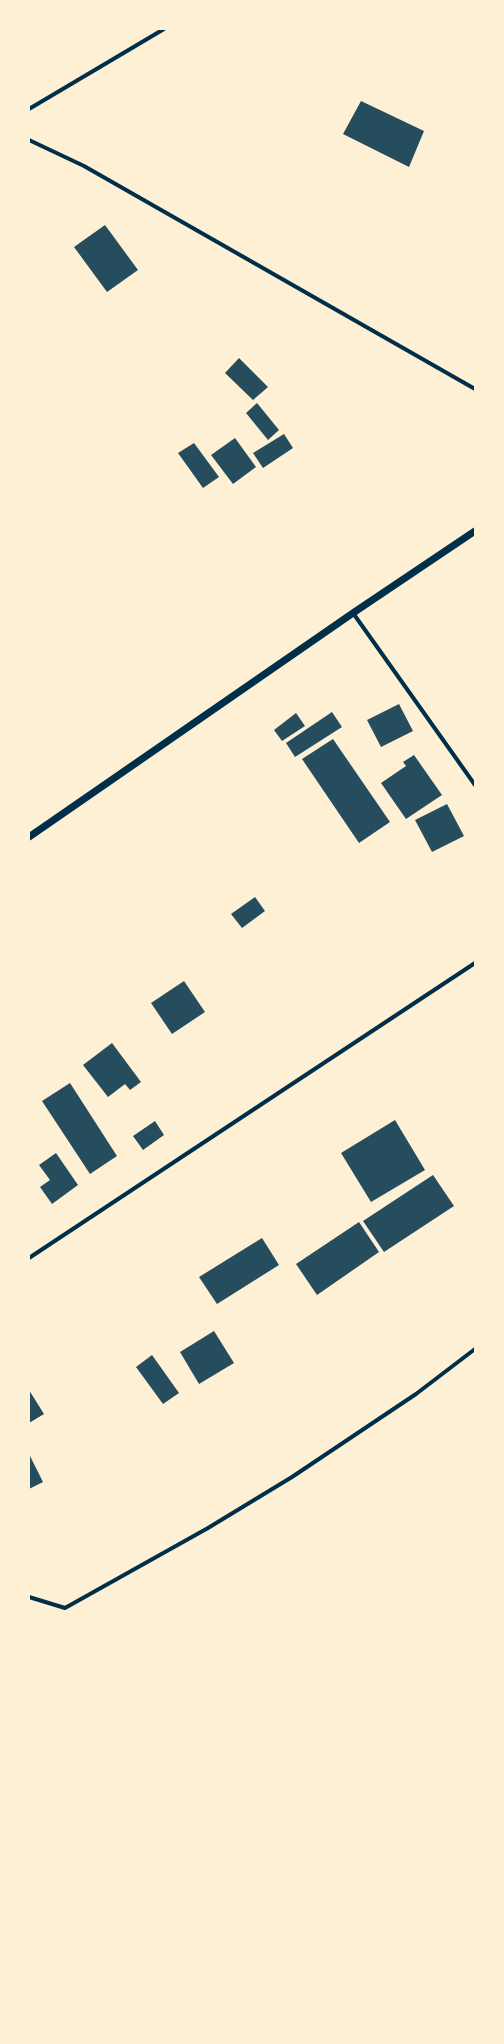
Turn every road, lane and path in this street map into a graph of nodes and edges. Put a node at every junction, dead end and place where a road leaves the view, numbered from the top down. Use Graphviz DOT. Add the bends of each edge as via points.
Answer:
graph roads {
  1 [pos="164,29"];
  2 [pos="29,109"];
  3 [pos="29,140"];
  4 [pos="475,389"];
  5 [pos="475,531"];
  6 [pos="353,613"];
  7 [pos="475,785"];
  8 [pos="29,837"];
  9 [pos="475,963"];
  10 [pos="29,1258"];
  11 [pos="475,1349"];
  12 [pos="29,1597"];
  1 -- 2 [label="street"];
  3 -- 4 [label="street" via="91,170"];
  5 -- 6 [label="street"];
  6 -- 7 [label="street"];
  6 -- 8 [label="street"];
  9 -- 10 [label="street"];
  11 -- 12 [label="street" via="416,1394 292,1477 208,1528 65,1608"];
}
